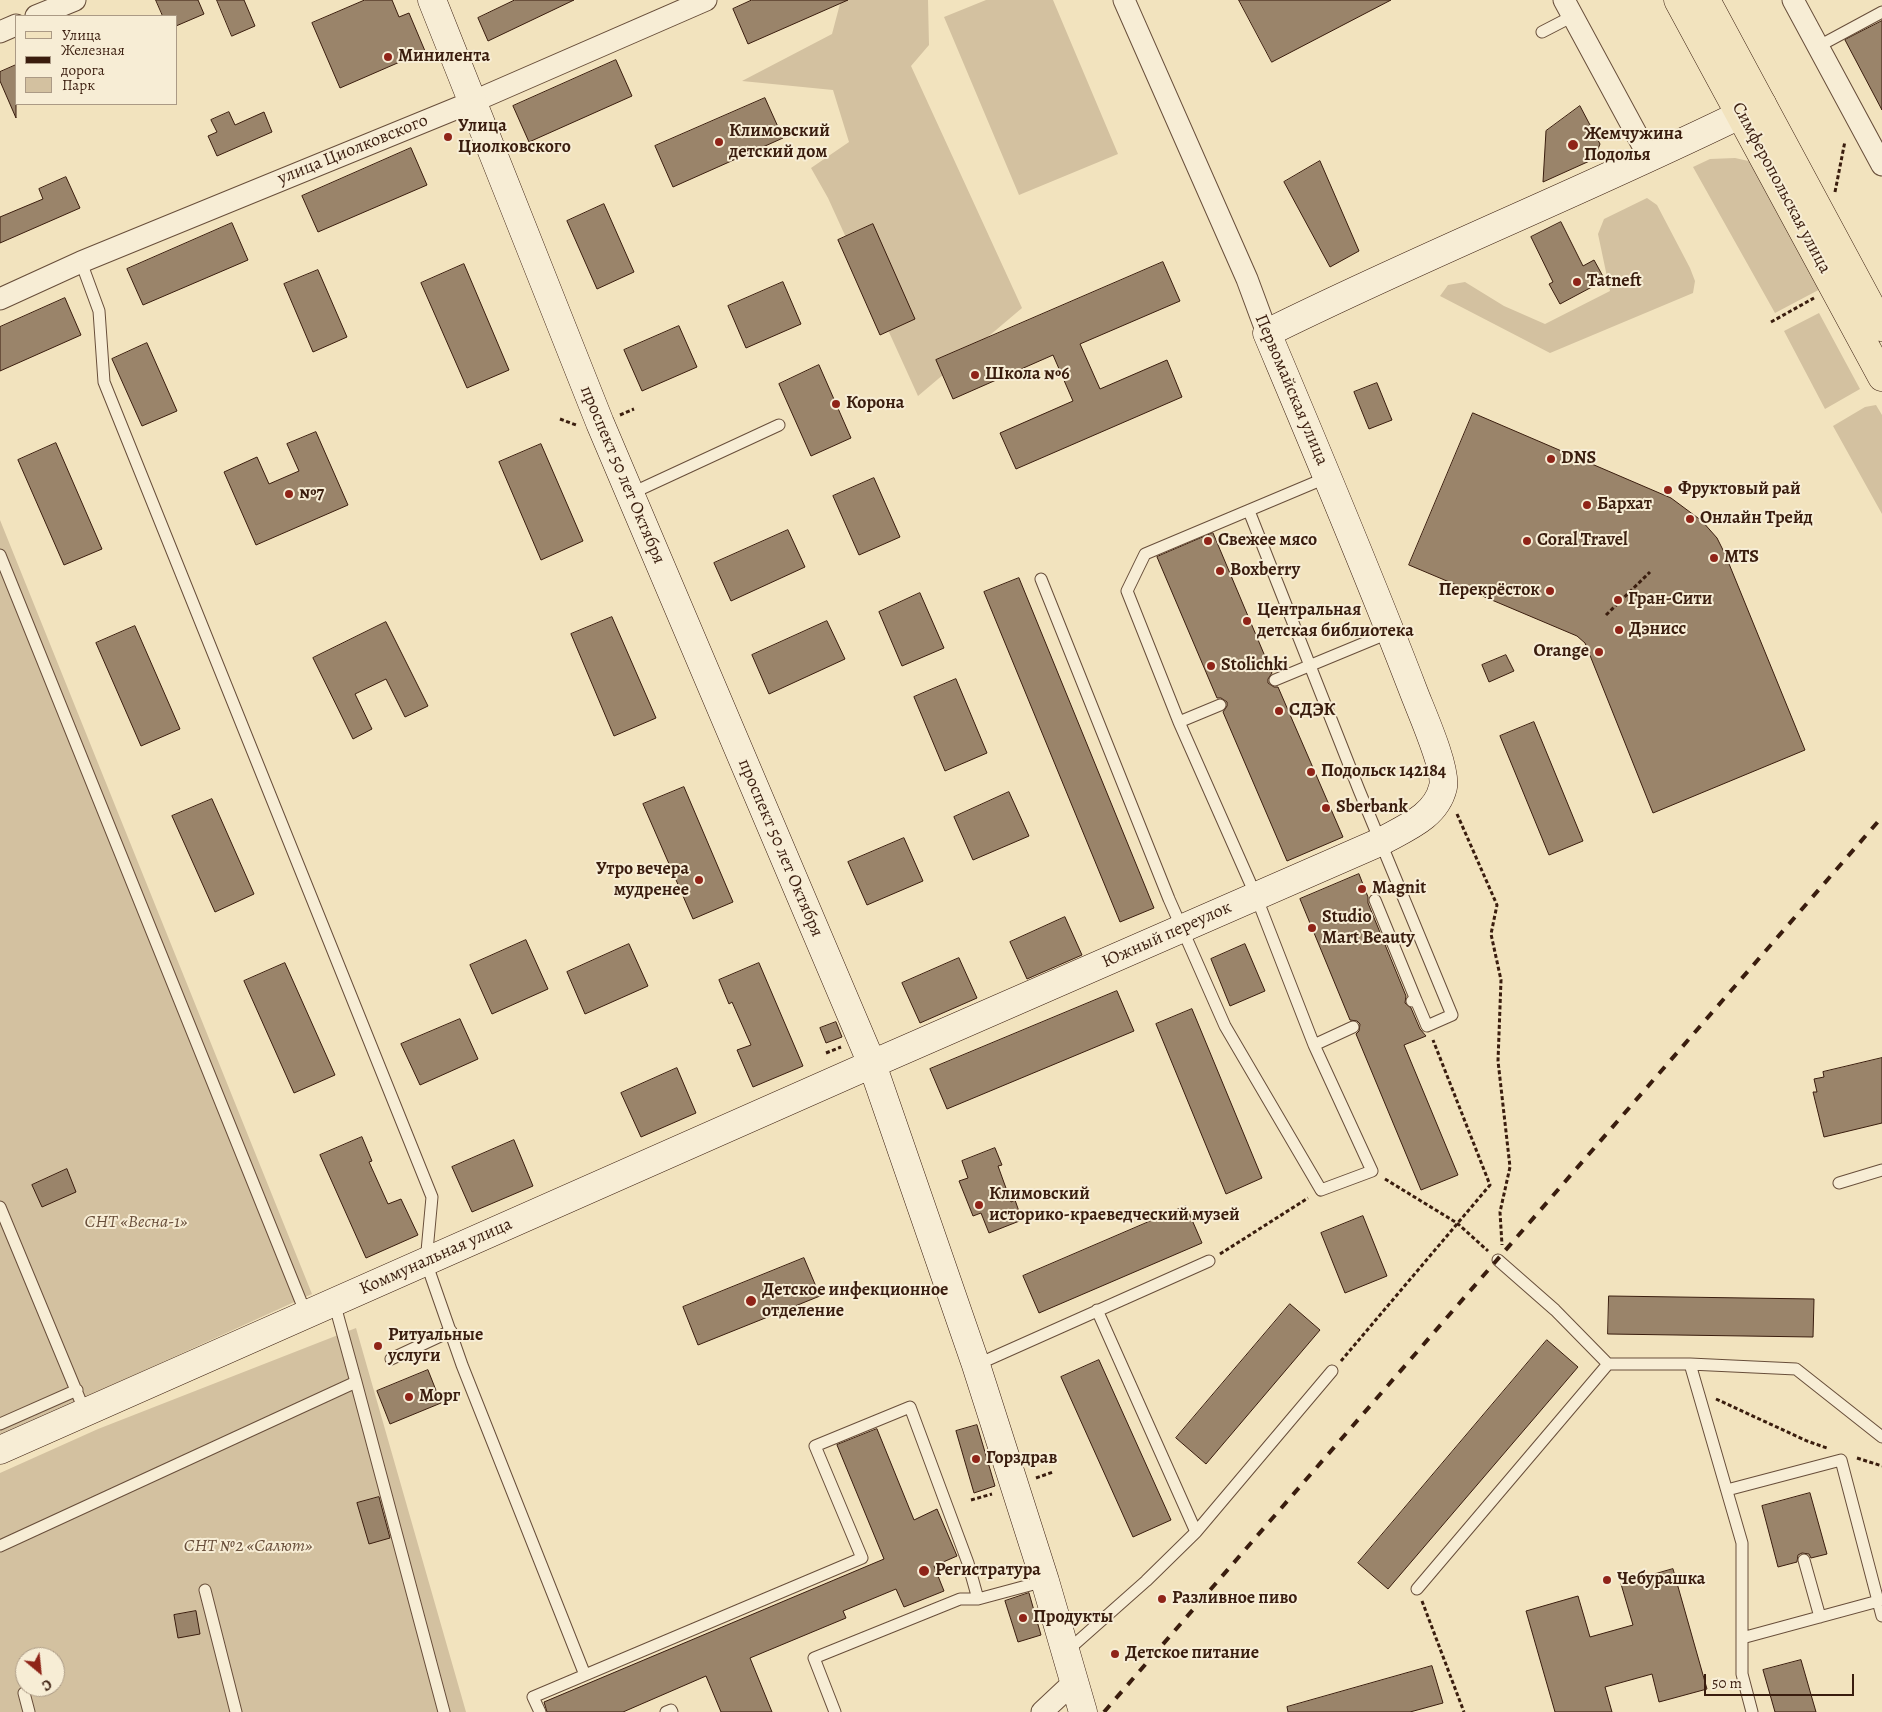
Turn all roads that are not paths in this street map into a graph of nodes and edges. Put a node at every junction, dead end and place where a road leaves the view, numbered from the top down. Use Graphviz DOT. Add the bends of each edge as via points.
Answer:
graph roads {
  1 [pos="75,0"];
  2 [pos="432,0"];
  3 [pos="706,0"];
  4 [pos="1124,0"];
  5 [pos="1678,0"];
  6 [pos="1706,0"];
  7 [pos="1793,0"];
  8 [pos="1569,8"];
  9 [pos="1882,12"];
  10 [pos="38,15"];
  11 [pos="15,25"];
  12 [pos="0,32"];
  13 [pos="1542,32"];
  14 [pos="1819,46"];
  15 [pos="472,102"];
  16 [pos="1752,109"];
  17 [pos="1650,159"];
  18 [pos="1882,165"];
  19 [pos="81,262"];
  20 [pos="0,299"];
  21 [pos="1882,327"];
  22 [pos="1267,333"];
  23 [pos="1882,377"];
  24 [pos="778,425"];
  25 [pos="1328,477"];
  26 [pos="630,494"];
  27 [pos="1249,511"];
  28 [pos="0,555"];
  29 [pos="1041,579"];
  30 [pos="1391,632"];
  31 [pos="1309,665"];
  32 [pos="1275,680"];
  33 [pos="1220,705"];
  34 [pos="1179,722"];
  35 [pos="1444,785"];
  36 [pos="1380,842"];
  37 [pos="1256,896"];
  38 [pos="1375,900"];
  39 [pos="1183,928"];
  40 [pos="1353,1027"];
  41 [pos="1314,1045"];
  42 [pos="872,1064"];
  43 [pos="1882,1170"];
  44 [pos="1839,1183"];
  45 [pos="0,1207"];
  46 [pos="1500,1256"];
  47 [pos="1209,1261"];
  48 [pos="426,1262"];
  49 [pos="334,1302"];
  50 [pos="1097,1310"];
  51 [pos="306,1314"];
  52 [pos="450,1331"];
  53 [pos="391,1360"];
  54 [pos="976,1364"];
  55 [pos="1608,1364"];
  56 [pos="1690,1364"];
  57 [pos="1332,1371"];
  58 [pos="356,1382"];
  59 [pos="81,1401"];
  60 [pos="0,1424"];
  61 [pos="1882,1437"];
  62 [pos="0,1450"];
  63 [pos="1727,1490"];
  64 [pos="1196,1532"];
  65 [pos="0,1546"];
  66 [pos="1804,1560"];
  67 [pos="1045,1581"];
  68 [pos="1417,1589"];
  69 [pos="205,1590"];
  70 [pos="978,1599"];
  71 [pos="1880,1601"];
  72 [pos="1882,1616"];
  73 [pos="1820,1617"];
  74 [pos="1742,1638"];
  75 [pos="1066,1652"];
  76 [pos="584,1675"];
  77 [pos="1074,1682"];
  78 [pos="25,1697"];
  79 [pos="29,1712"];
  80 [pos="236,1712"];
  81 [pos="444,1712"];
  82 [pos="540,1712"];
  83 [pos="666,1712"];
  84 [pos="672,1712"];
  85 [pos="835,1712"];
  86 [pos="1042,1712"];
  87 [pos="1083,1712"];
  88 [pos="1752,1712"];
  1 -- 10 [label="street"];
  2 -- 15 [label="street, проспект 50 лет Октября"];
  3 -- 15 [label="street, улица Циолковского"];
  4 -- 22 [label="street, Первомайская улица" via="1247,279"];
  5 -- 16 [label="main road, Симферопольская улица"];
  6 -- 16 [label="main road, Симферопольская улица"];
  7 -- 14 [label="street"];
  8 -- 13 [label="lane"];
  8 -- 17 [label="street"];
  9 -- 14 [label="lane"];
  11 -- 12 [label="street"];
  14 -- 18 [label="street"];
  15 -- 19 [label="street, улица Циолковского"];
  15 -- 26 [label="street, проспект 50 лет Октября"];
  16 -- 17 [label="street"];
  16 -- 21 [label="main road, Симферопольская улица"];
  16 -- 23 [label="main road, Симферопольская улица"];
  17 -- 22 [label="street"];
  19 -- 20 [label="street, улица Циолковского"];
  19 -- 48 [label="lane" via="99,311 104,382 432,1197"];
  22 -- 25 [label="street, Первомайская улица"];
  24 -- 26 [label="lane"];
  25 -- 27 [label="lane"];
  25 -- 30 [label="street, Первомайская улица"];
  26 -- 42 [label="street, проспект 50 лет Октября"];
  27 -- 31 [label="lane"];
  27 -- 34 [label="lane" via="1145,554 1126,591"];
  28 -- 51 [label="lane"];
  29 -- 39 [label="lane"];
  30 -- 31 [label="lane"];
  30 -- 35 [label="street, Первомайская улица" via="1436,751"];
  31 -- 32 [label="lane"];
  31 -- 36 [label="lane"];
  33 -- 34 [label="lane"];
  34 -- 37 [label="lane"];
  35 -- 36 [label="street, Южный переулок" via="1436,806 1418,821"];
  36 -- 37 [label="street, Южный переулок"];
  36 -- 38 [label="lane" via="1452,1015 1427,1026"];
  37 -- 39 [label="street, Южный переулок"];
  37 -- 41 [label="lane"];
  39 -- 41 [label="lane" via="1225,1026 1321,1190 1372,1171"];
  39 -- 42 [label="street, Южный переулок"];
  40 -- 41 [label="lane"];
  42 -- 48 [label="street, Коммунальная улица"];
  42 -- 54 [label="street, проспект 50 лет Октября"];
  43 -- 44 [label="lane"];
  45 -- 59 [label="lane"];
  46 -- 55 [label="lane"];
  47 -- 50 [label="lane"];
  48 -- 49 [label="street, Коммунальная улица"];
  48 -- 52 [label="lane"];
  49 -- 51 [label="street, Коммунальная улица"];
  49 -- 58 [label="lane"];
  50 -- 54 [label="lane"];
  50 -- 64 [label="lane"];
  51 -- 59 [label="street, Коммунальная улица"];
  52 -- 53 [label="lane"];
  52 -- 76 [label="lane"];
  54 -- 67 [label="street, проспект 50 лет Октября"];
  55 -- 56 [label="lane"];
  55 -- 68 [label="lane"];
  56 -- 61 [label="lane" via="1796,1369"];
  56 -- 63 [label="lane"];
  57 -- 64 [label="lane"];
  58 -- 65 [label="lane"];
  58 -- 81 [label="lane"];
  59 -- 60 [label="lane"];
  59 -- 62 [label="street, Коммунальная улица"];
  63 -- 71 [label="lane" via="1841,1460"];
  63 -- 74 [label="lane" via="1742,1543"];
  64 -- 75 [label="lane"];
  66 -- 73 [label="lane"];
  67 -- 70 [label="lane"];
  67 -- 75 [label="street, проспект 50 лет Октября"];
  69 -- 80 [label="lane"];
  70 -- 76 [label="lane" via="968,1563 910,1407 815,1446 862,1558"];
  70 -- 85 [label="lane" via="960,1599 814,1658"];
  71 -- 72 [label="lane"];
  71 -- 73 [label="lane"];
  73 -- 74 [label="lane"];
  74 -- 88 [label="lane" via="1742,1674"];
  75 -- 77 [label="street, проспект 50 лет Октября"];
  76 -- 82 [label="lane" via="533,1697"];
  77 -- 86 [label="street"];
  77 -- 87 [label="street, проспект 50 лет Октября"];
  78 -- 79 [label="lane"];
  83 -- 84 [label="lane"];
}
